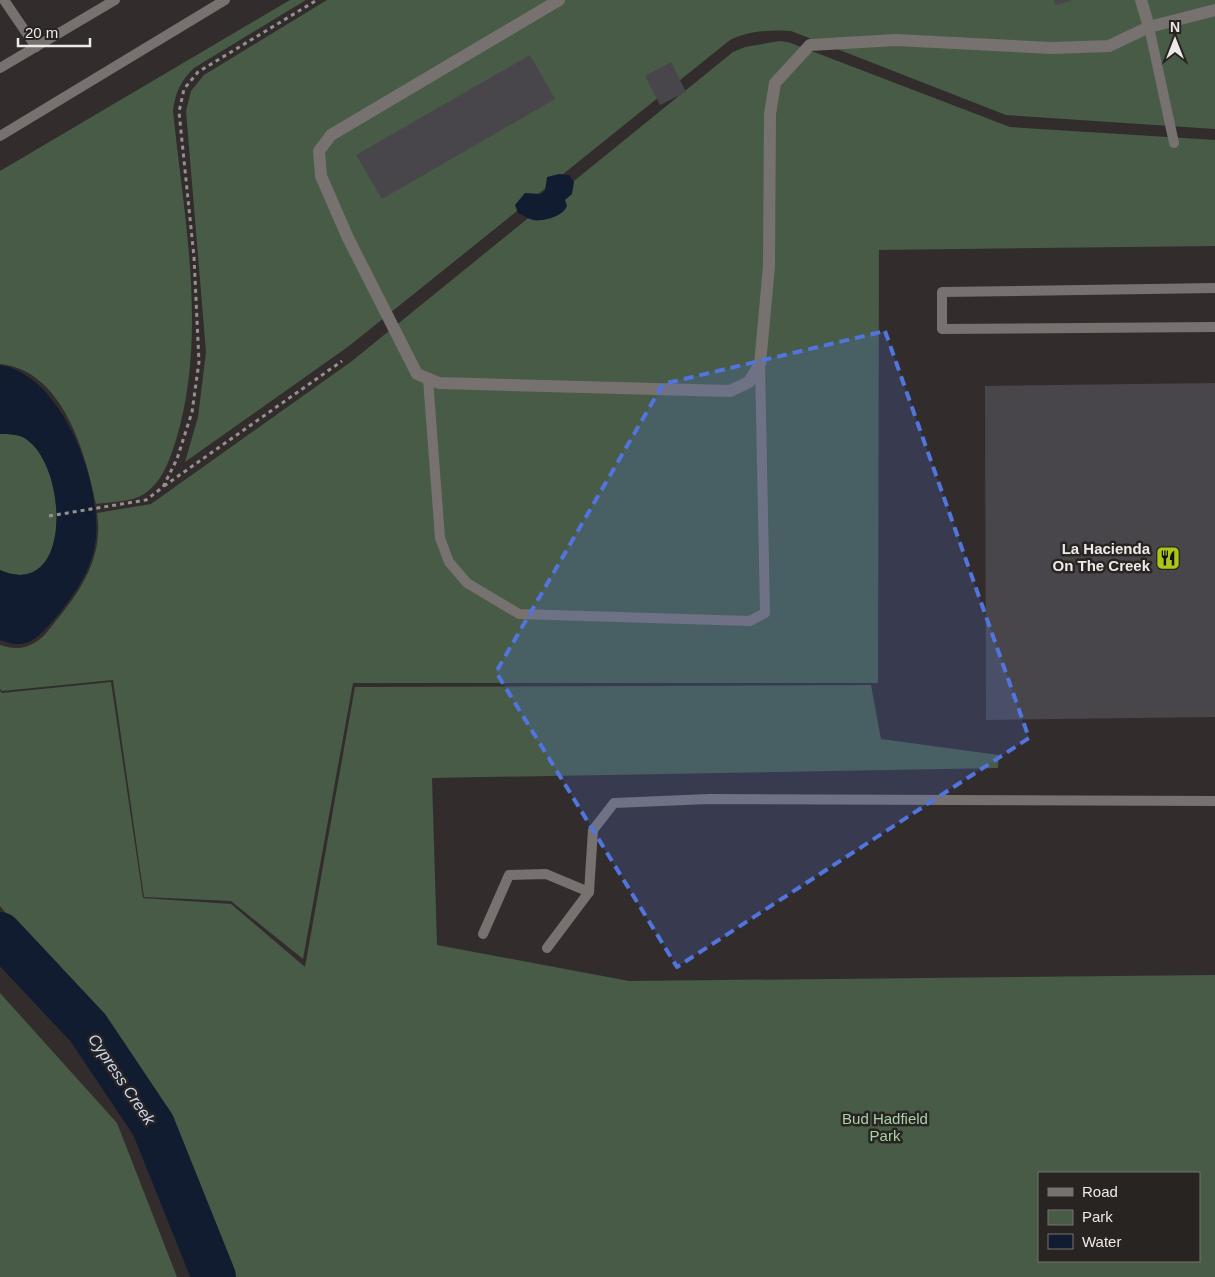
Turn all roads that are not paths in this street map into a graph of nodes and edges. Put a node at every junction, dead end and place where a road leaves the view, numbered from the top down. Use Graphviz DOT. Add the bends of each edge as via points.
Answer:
graph roads {
  1 [pos="4,0"];
  2 [pos="114,0"];
  3 [pos="225,0"];
  4 [pos="559,0"];
  5 [pos="1142,0"];
  6 [pos="1215,10"];
  7 [pos="1148,27"];
  8 [pos="36,47"];
  9 [pos="0,68"];
  10 [pos="0,136"];
  11 [pos="1174,143"];
  12 [pos="1215,288"];
  13 [pos="1215,328"];
  14 [pos="760,364"];
  15 [pos="428,379"];
  16 [pos="1215,801"];
  17 [pos="589,892"];
  18 [pos="483,934"];
  19 [pos="547,948"];
  1 -- 8 [label="lane"];
  2 -- 8 [label="lane"];
  3 -- 10 [label="lane"];
  4 -- 15 [label="street" via="332,135 319,151 321,176 348,238 417,374"];
  5 -- 7 [label="street"];
  6 -- 7 [label="street"];
  7 -- 11 [label="lane"];
  7 -- 14 [label="street" via="1109,46 1052,48 896,40 810,45 775,83 770,114 769,266"];
  8 -- 9 [label="lane"];
  12 -- 13 [label="lane" via="942,292 942,329"];
  14 -- 15 [label="street" via="749,382 730,391 439,383"];
  14 -- 15 [label="lane" via="765,612 750,621 519,614 467,583 449,562 440,538"];
  16 -- 17 [label="lane" via="709,799 614,803 593,830"];
  17 -- 18 [label="lane" via="546,874 508,874"];
  17 -- 19 [label="lane"];
}
